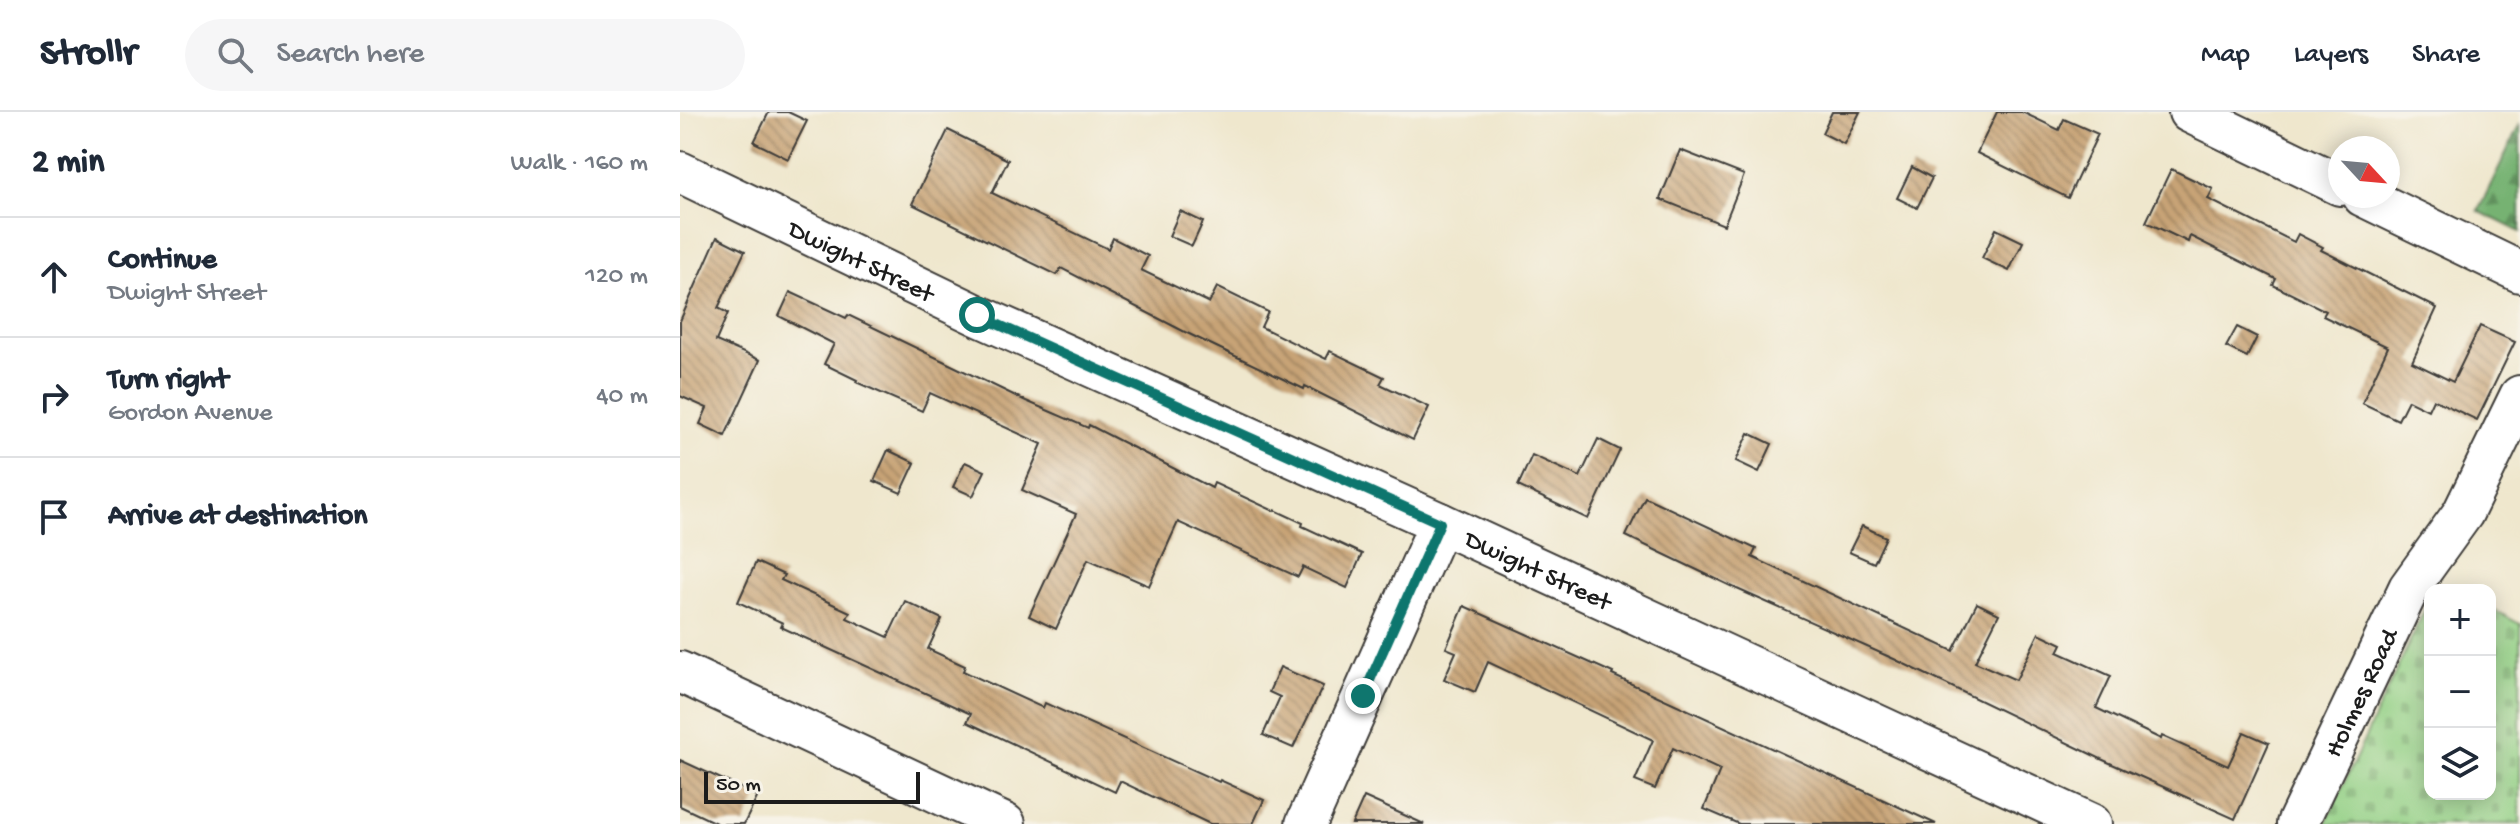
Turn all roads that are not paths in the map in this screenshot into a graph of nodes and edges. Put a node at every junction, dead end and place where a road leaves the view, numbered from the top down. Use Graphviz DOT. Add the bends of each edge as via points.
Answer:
graph roads {
  1 [pos="2189,112"];
  2 [pos="680,172"];
  3 [pos="2328,179"];
  4 [pos="2388,208"];
  5 [pos="2520,272"];
  6 [pos="2520,396"];
  7 [pos="1440,523"];
  8 [pos="680,672"];
  9 [pos="1005,824"];
  10 [pos="1306,824"];
  11 [pos="2091,824"];
  12 [pos="2297,824"];
  1 -- 3 [label="street"];
  2 -- 7 [label="street, Dwight Street" via="977,315"];
  4 -- 5 [label="street"];
  6 -- 12 [label="street, Holmes Road" via="2463,513 2409,588"];
  7 -- 10 [label="street"];
  7 -- 11 [label="street, Dwight Street"];
  8 -- 9 [label="street"];
}
